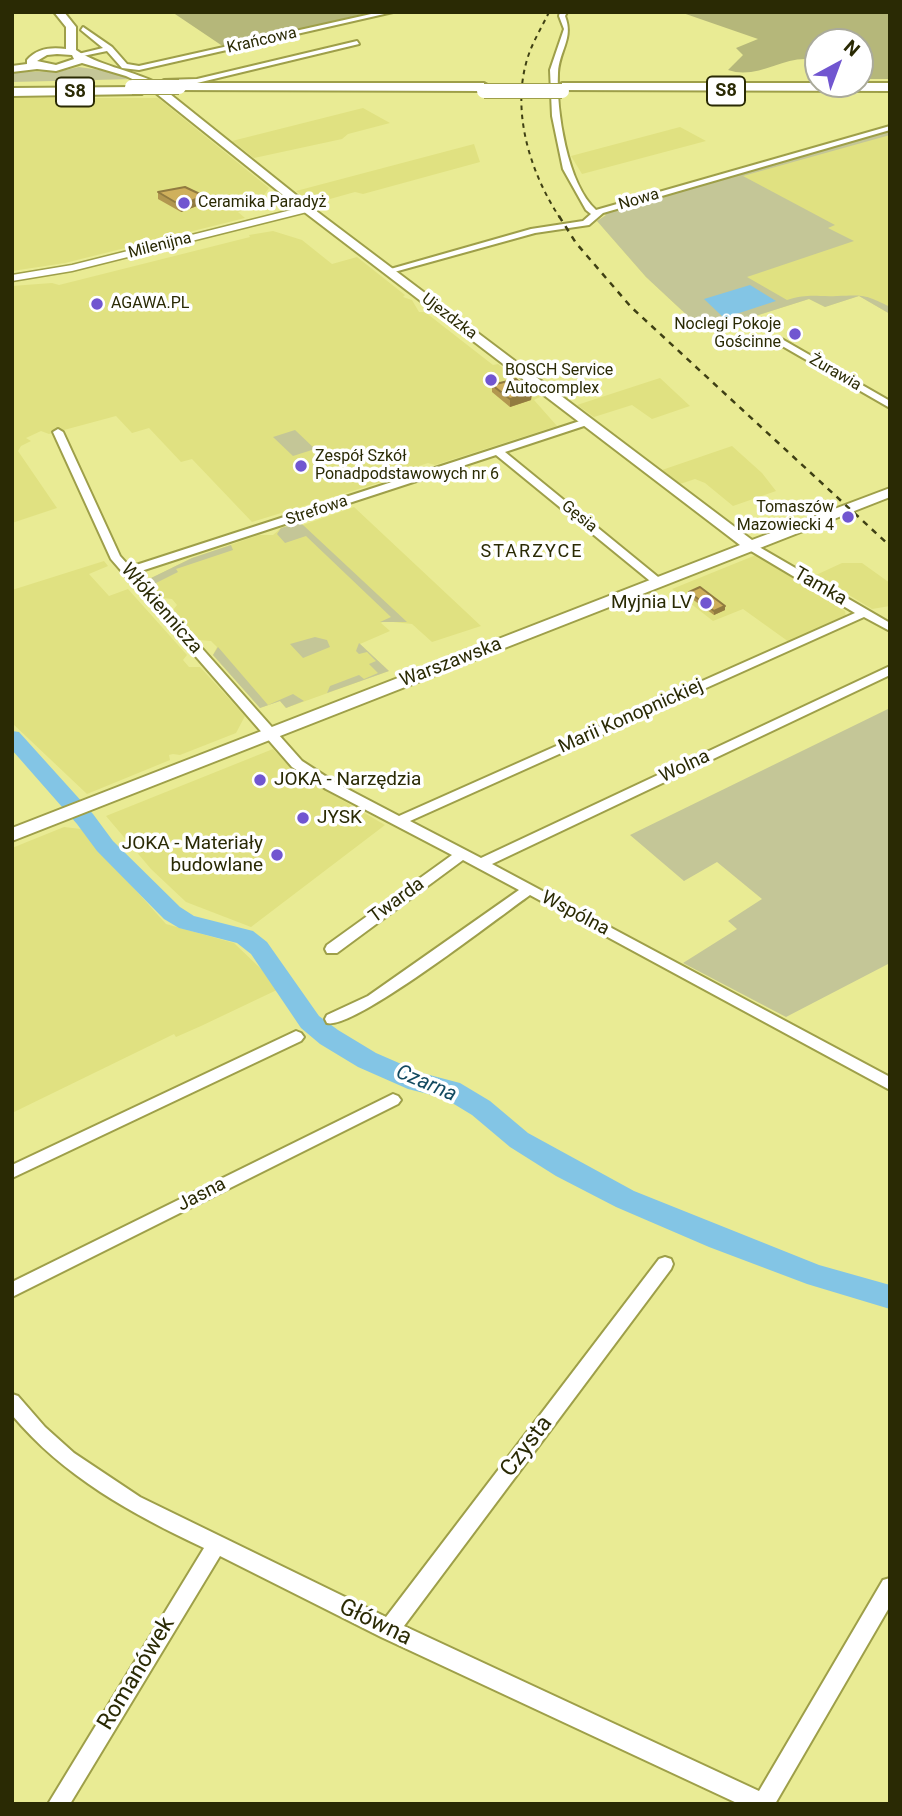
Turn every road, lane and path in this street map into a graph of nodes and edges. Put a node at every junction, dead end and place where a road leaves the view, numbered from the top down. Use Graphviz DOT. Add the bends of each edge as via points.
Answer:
graph roads {
  1 [pos="59,12"];
  2 [pos="390,12"];
  3 [pos="564,12"];
  4 [pos="83,29"];
  5 [pos="71,36"];
  6 [pos="358,43"];
  7 [pos="108,49"];
  8 [pos="57,51"];
  9 [pos="76,58"];
  10 [pos="34,64"];
  11 [pos="12,67"];
  12 [pos="151,84"];
  13 [pos="12,89"];
  14 [pos="890,89"];
  15 [pos="890,128"];
  16 [pos="307,209"];
  17 [pos="597,214"];
  18 [pos="390,272"];
  19 [pos="12,278"];
  20 [pos="780,341"];
  21 [pos="890,405"];
  22 [pos="586,422"];
  23 [pos="58,432"];
  24 [pos="499,452"];
  25 [pos="890,492"];
  26 [pos="750,546"];
  27 [pos="127,572"];
  28 [pos="659,583"];
  29 [pos="864,613"];
  30 [pos="890,628"];
  31 [pos="890,670"];
  32 [pos="271,733"];
  33 [pos="399,821"];
  34 [pos="12,835"];
  35 [pos="462,854"];
  36 [pos="481,864"];
  37 [pos="528,889"];
  38 [pos="332,949"];
  39 [pos="332,1019"];
  40 [pos="296,1037"];
  41 [pos="890,1084"];
  42 [pos="393,1100"];
  43 [pos="12,1172"];
  44 [pos="665,1264"];
  45 [pos="12,1290"];
  46 [pos="12,1402"];
  47 [pos="217,1544"];
  48 [pos="890,1587"];
  49 [pos="388,1630"];
  50 [pos="58,1804"];
  51 [pos="763,1804"];
  1 -- 5 [label="main road" via="69,23"];
  2 -- 7 [label="street, Krańcowa" via="134,68 125,66"];
  3 -- 17 [label="street" via="567,29 554,70 556,117 567,169 590,210"];
  4 -- 7 [label="street"];
  5 -- 8 [label="main road"];
  5 -- 9 [label="main road"];
  6 -- 12 [label="street, Ujezdzka" via="197,80"];
  7 -- 9 [label="street"];
  8 -- 9 [label="main road"];
  8 -- 10 [label="main road" via="38,55"];
  9 -- 10 [label="main road" via="55,68"];
  9 -- 12 [label="main road, Ujezdzka"];
  10 -- 11 [label="main road"];
  12 -- 16 [label="main road, Ujezdzka"];
  13 -- 14 [label="highway, S8, bridge"];
  15 -- 17 [label="street, Nowa"];
  16 -- 18 [label="main road, Ujezdzka"];
  16 -- 19 [label="street, Milenijna" via="72,268"];
  17 -- 18 [label="street, Nowa" via="586,223 534,231"];
  18 -- 22 [label="main road, Ujezdzka"];
  20 -- 21 [label="street, Żurawia"];
  22 -- 24 [label="street, Strefowa"];
  22 -- 26 [label="main road, Ujezdzka"];
  23 -- 27 [label="street, Włókiennicza" via="115,557"];
  24 -- 27 [label="street, Strefowa"];
  24 -- 28 [label="street, Gęsia"];
  25 -- 26 [label="main road, Warszawska"];
  26 -- 28 [label="main road, Warszawska"];
  26 -- 29 [label="street, Tamka"];
  27 -- 32 [label="street, Włókiennicza"];
  28 -- 32 [label="main road, Warszawska"];
  29 -- 30 [label="street, Tamka"];
  29 -- 33 [label="street, Marii Konopnickiej"];
  31 -- 36 [label="street, Wolna"];
  32 -- 33 [label="street, Wspólna" via="309,772"];
  32 -- 34 [label="main road, Warszawska"];
  33 -- 35 [label="street, Wspólna"];
  35 -- 36 [label="street, Wspólna"];
  35 -- 38 [label="street, Twarda"];
  36 -- 37 [label="street, Wspólna"];
  37 -- 39 [label="street" via="373,1000"];
  37 -- 41 [label="street, Wspólna"];
  40 -- 43 [label="street"];
  42 -- 45 [label="street, Jasna"];
  44 -- 49 [label="street, Czysta"];
  46 -- 47 [label="street, Główna" via="48,1442 96,1481"];
  47 -- 49 [label="street, Główna"];
  47 -- 50 [label="street, Romanówek"];
  48 -- 51 [label="street, Główna"];
  49 -- 51 [label="street, Główna"];
}
